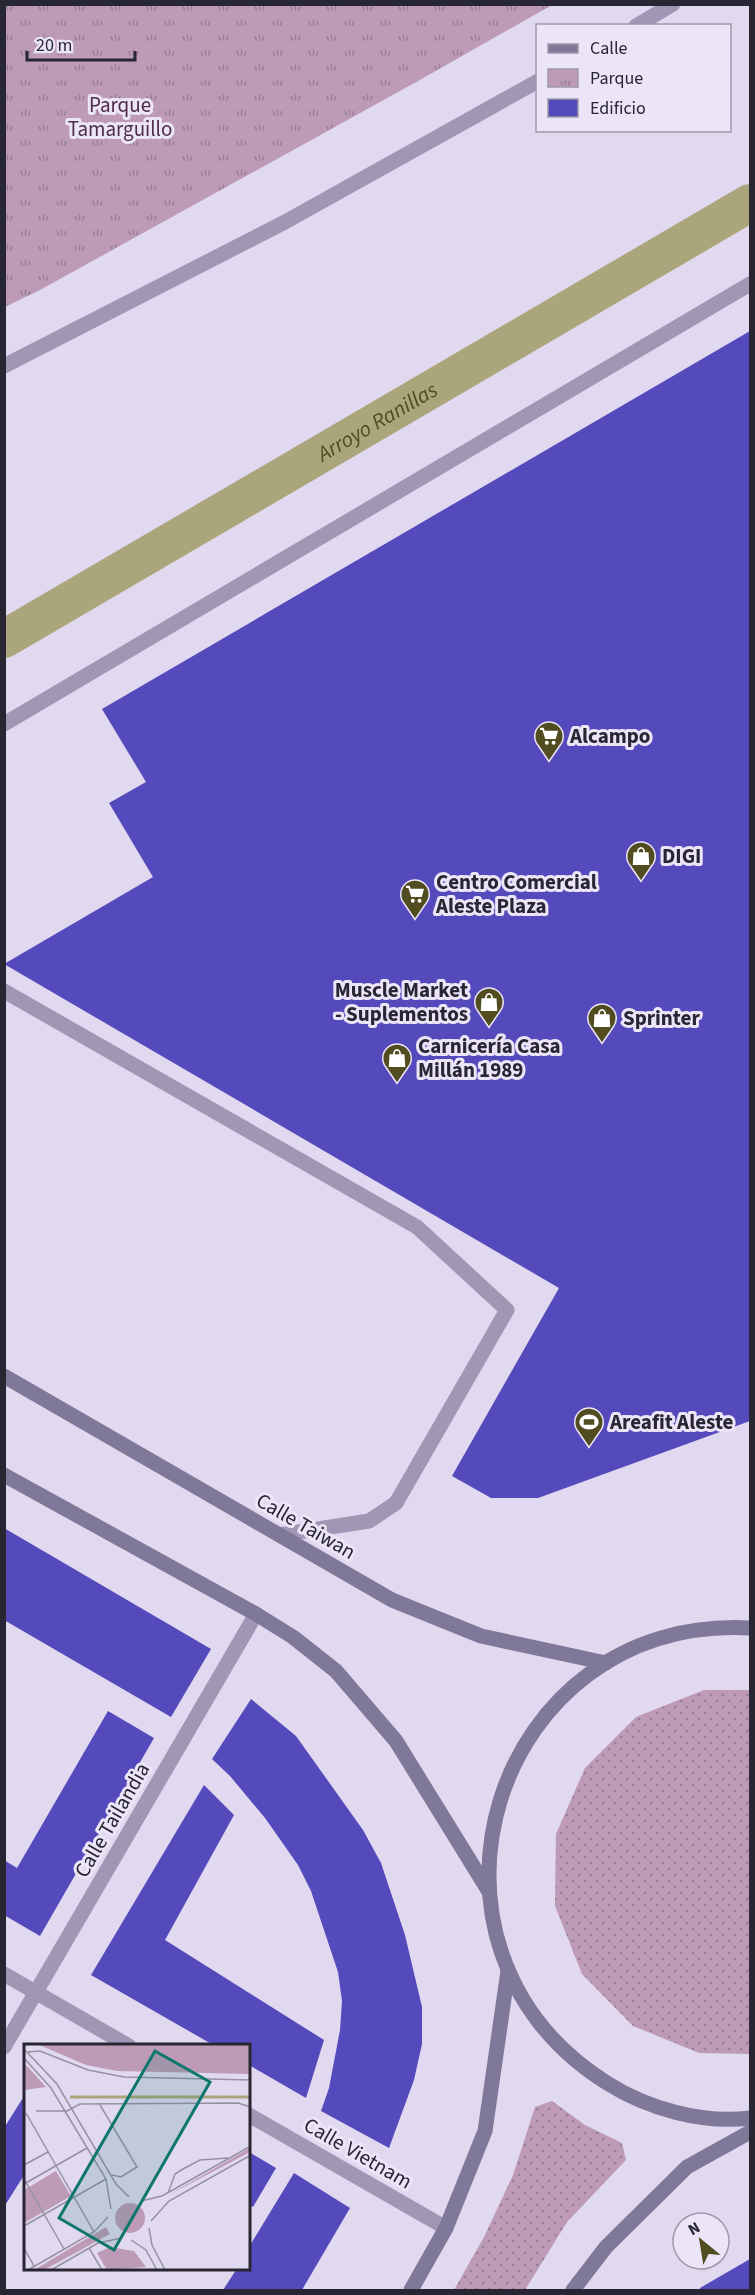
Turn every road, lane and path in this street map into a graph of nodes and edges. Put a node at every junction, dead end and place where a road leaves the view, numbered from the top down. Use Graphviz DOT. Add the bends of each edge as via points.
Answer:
graph roads {
  1 [pos="673,4"];
  2 [pos="639,24"];
  3 [pos="536,82"];
  4 [pos="750,284"];
  5 [pos="4,366"];
  6 [pos="4,724"];
  7 [pos="4,991"];
  8 [pos="4,1376"];
  9 [pos="4,1475"];
  10 [pos="279,1535"];
  11 [pos="256,1614"];
  12 [pos="750,1628"];
  13 [pos="606,1663"];
  14 [pos="488,1890"];
  15 [pos="508,1971"];
  16 [pos="4,1974"];
  17 [pos="36,1992"];
  18 [pos="126,2044"];
  19 [pos="4,2047"];
  20 [pos="250,2116"];
  21 [pos="750,2118"];
  22 [pos="750,2132"];
  23 [pos="446,2228"];
  24 [pos="411,2290"];
  25 [pos="573,2290"];
  1 -- 2 [label="street"];
  3 -- 5 [label="street" via="285,222"];
  4 -- 6 [label="street"];
  7 -- 10 [label="street" via="417,1227 507,1310 396,1503 369,1521"];
  8 -- 10 [label="street, Calle Taiwan"];
  9 -- 11 [label="street"];
  10 -- 13 [label="street, Calle Taiwan" via="392,1600 481,1636"];
  11 -- 14 [label="street" via="336,1671 396,1741"];
  11 -- 17 [label="street, Calle Tailandia"];
  12 -- 13 [label="street" via="719,1628 660,1639"];
  13 -- 14 [label="street" via="570,1690 540,1723 515,1760 499,1802 489,1845"];
  14 -- 15 [label="street" via="495,1932"];
  15 -- 21 [label="street" via="528,2008 554,2041 585,2069 620,2091 659,2108 699,2116"];
  15 -- 23 [label="street" via="485,2131"];
  16 -- 17 [label="street"];
  17 -- 18 [label="street"];
  17 -- 19 [label="street, Calle Tailandia"];
  20 -- 23 [label="street, Calle Vietnam"];
  22 -- 25 [label="street" via="687,2167 606,2247"];
  23 -- 24 [label="street"];
}
